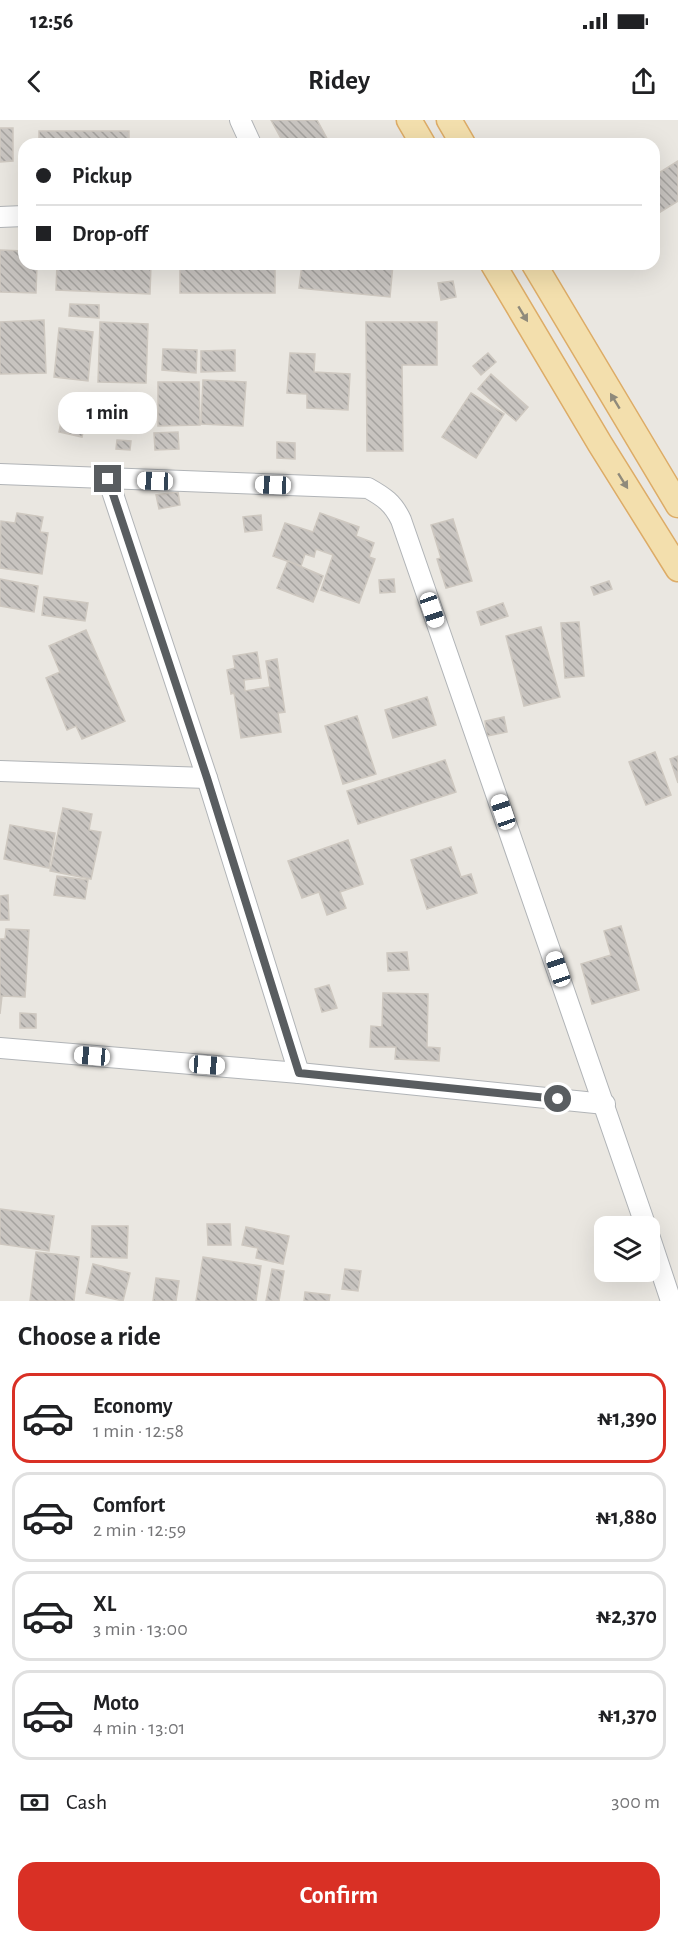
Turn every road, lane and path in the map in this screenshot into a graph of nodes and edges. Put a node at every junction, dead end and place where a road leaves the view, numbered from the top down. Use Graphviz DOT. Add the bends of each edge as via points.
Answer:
graph roads {
  1 [pos="240,120"];
  2 [pos="409,120"];
  3 [pos="449,120"];
  4 [pos="248,138"];
  5 [pos="420,138"];
  6 [pos="460,138"];
  7 [pos="18,216"];
  8 [pos="0,217"];
  9 [pos="497,270"];
  10 [pos="538,270"];
  11 [pos="0,474"];
  12 [pos="108,479"];
  13 [pos="678,506"];
  14 [pos="678,569"];
  15 [pos="0,771"];
  16 [pos="207,778"];
  17 [pos="0,1048"];
  18 [pos="299,1073"];
  19 [pos="605,1104"];
  20 [pos="642,1216"];
  21 [pos="660,1268"];
  22 [pos="671,1301"];
  1 -- 4 [label="street"];
  2 -- 5 [label="main road"];
  3 -- 6 [label="main road"];
  7 -- 8 [label="street"];
  9 -- 14 [label="main road, one-way"];
  13 -- 10 [label="main road, one-way"];
  11 -- 12 [label="street"];
  12 -- 16 [label="street"];
  12 -- 19 [label="street" via="368,488 394,506"];
  15 -- 16 [label="street"];
  16 -- 18 [label="street"];
  17 -- 18 [label="street"];
  18 -- 19 [label="street"];
  19 -- 20 [label="street"];
  21 -- 22 [label="street"];
}
